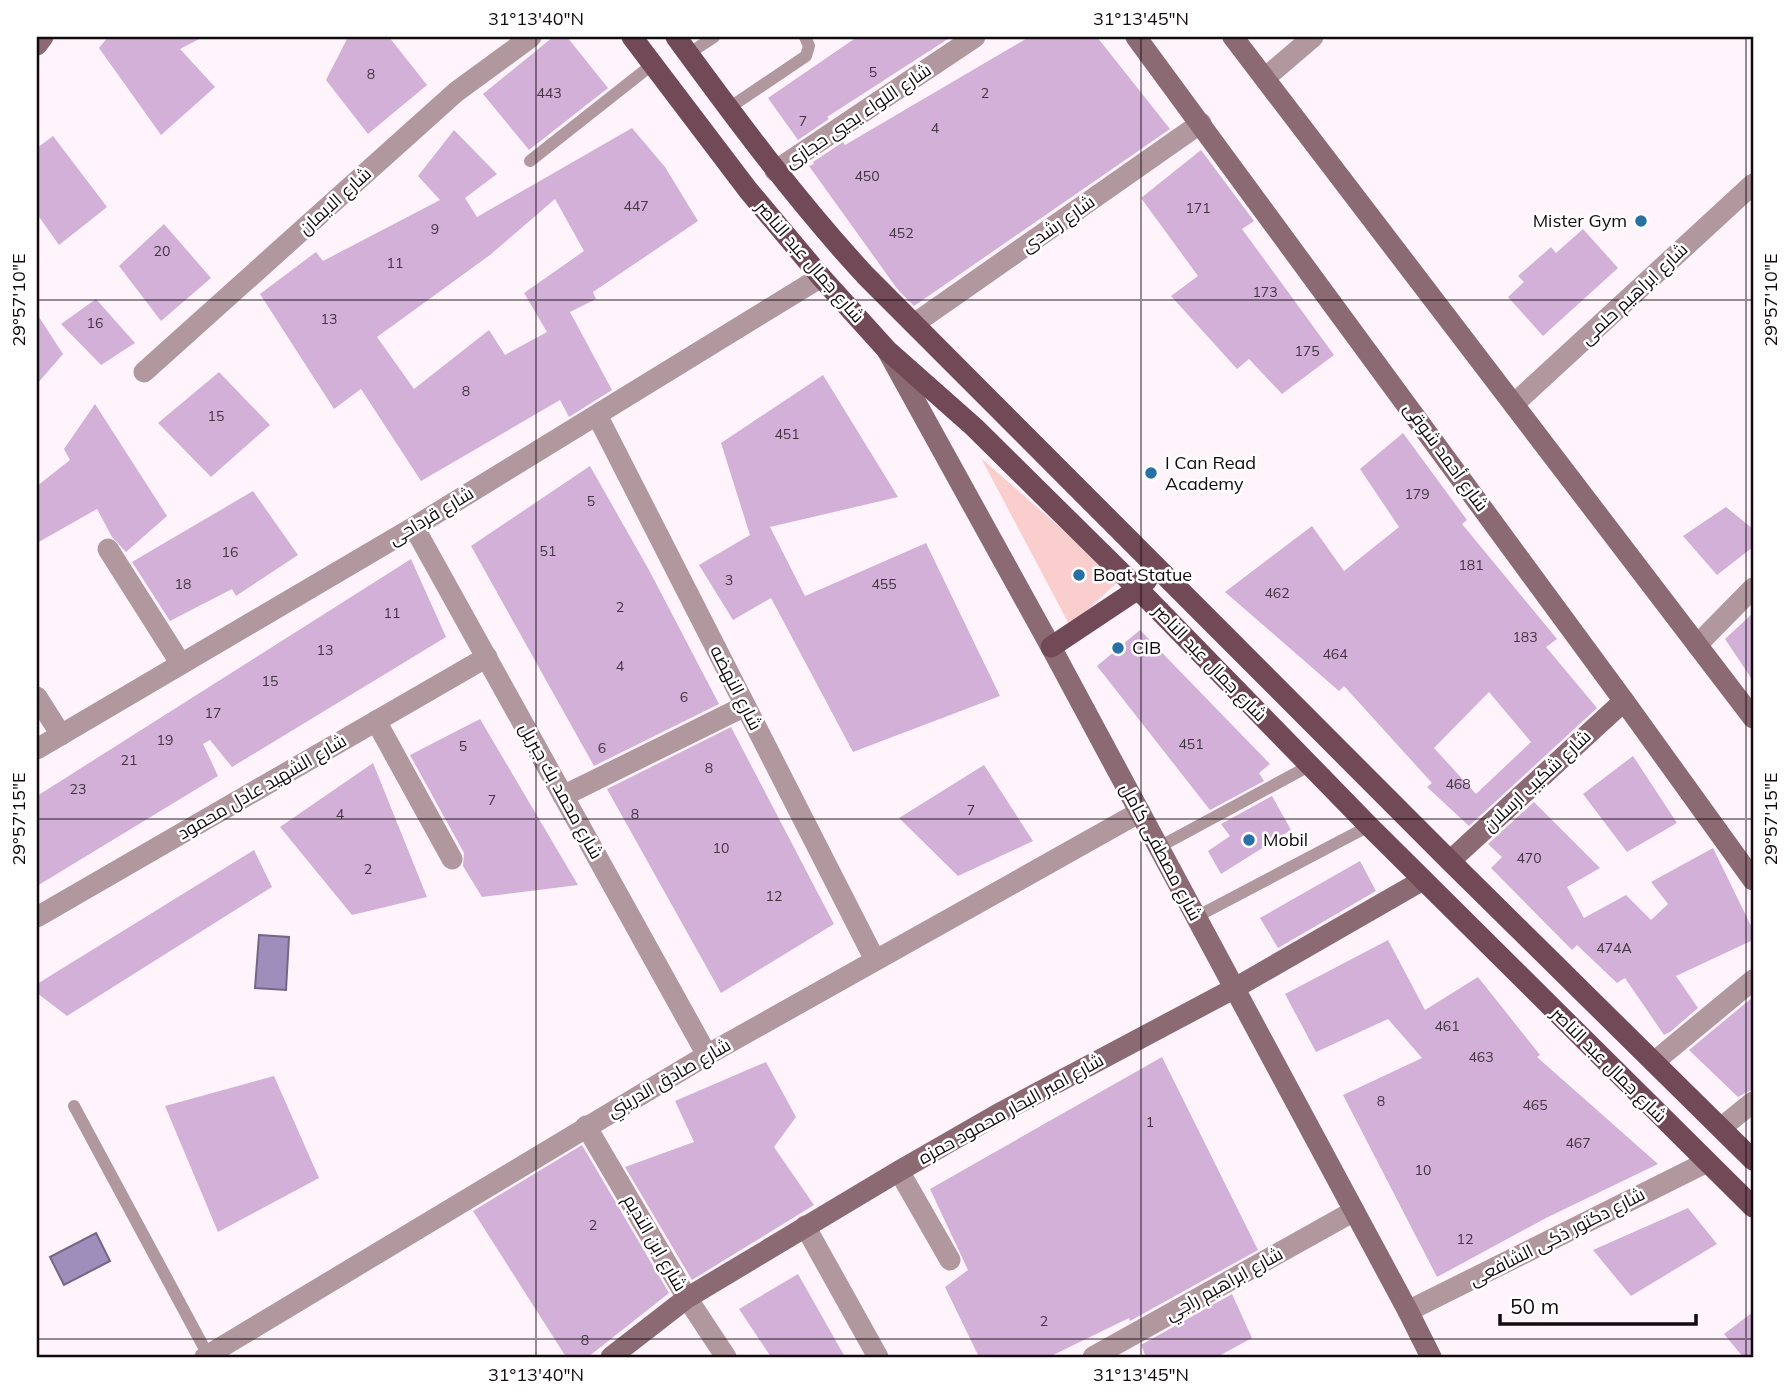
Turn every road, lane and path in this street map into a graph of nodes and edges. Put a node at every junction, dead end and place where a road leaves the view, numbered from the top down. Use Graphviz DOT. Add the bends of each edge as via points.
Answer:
graph roads {
  1 [pos="43,37"];
  2 [pos="531,37"];
  3 [pos="632,37"];
  4 [pos="714,37"];
  5 [pos="805,37"];
  6 [pos="975,37"];
  7 [pos="1136,37"];
  8 [pos="1233,37"];
  9 [pos="1313,37"];
  10 [pos="37,45"];
  11 [pos="682,45"];
  12 [pos="653,64"];
  13 [pos="1265,78"];
  14 [pos="729,108"];
  15 [pos="1201,123"];
  16 [pos="530,161"];
  17 [pos="775,171"];
  18 [pos="1753,184"];
  19 [pos="821,277"];
  20 [pos="914,324"];
  21 [pos="887,350"];
  22 [pos="144,372"];
  23 [pos="1514,404"];
  24 [pos="597,415"];
  25 [pos="414,527"];
  26 [pos="108,549"];
  27 [pos="1159,569"];
  28 [pos="1753,588"];
  29 [pos="1138,589"];
  30 [pos="1697,645"];
  31 [pos="1051,647"];
  32 [pos="487,657"];
  33 [pos="181,664"];
  34 [pos="37,696"];
  35 [pos="1624,701"];
  36 [pos="746,706"];
  37 [pos="1753,718"];
  38 [pos="376,721"];
  39 [pos="61,734"];
  40 [pos="37,749"];
  41 [pos="1309,766"];
  42 [pos="563,796"];
  43 [pos="1140,812"];
  44 [pos="1369,826"];
  45 [pos="1159,847"];
  46 [pos="452,859"];
  47 [pos="1450,861"];
  48 [pos="1423,880"];
  49 [pos="1753,880"];
  50 [pos="37,917"];
  51 [pos="1196,917"];
  52 [pos="875,960"];
  53 [pos="1753,980"];
  54 [pos="1234,988"];
  55 [pos="707,1055"];
  56 [pos="1654,1062"];
  57 [pos="1753,1102"];
  58 [pos="74,1106"];
  59 [pos="586,1126"];
  60 [pos="1721,1128"];
  61 [pos="1753,1160"];
  62 [pos="1707,1162"];
  63 [pos="899,1171"];
  64 [pos="1753,1207"];
  65 [pos="1354,1211"];
  66 [pos="805,1226"];
  67 [pos="950,1260"];
  68 [pos="688,1298"];
  69 [pos="1408,1311"];
  70 [pos="207,1356"];
  71 [pos="611,1357"];
  72 [pos="726,1357"];
  73 [pos="878,1357"];
  74 [pos="1093,1357"];
  75 [pos="1431,1357"];
  1 -- 10 [label="street"];
  2 -- 22 [label="street, شارع الايمان" via="456,92"];
  3 -- 12 [label="main road, شارع جمال عبد الناصر"];
  4 -- 11 [label="lane"];
  5 -- 14 [label="lane" via="806,56"];
  6 -- 17 [label="street, شارع اللواء يحيي حجازى"];
  7 -- 15 [label="street, شارع أحمد شوقى"];
  8 -- 13 [label="street"];
  9 -- 13 [label="street"];
  11 -- 14 [label="main road, شارع جمال عبد الناصر"];
  12 -- 16 [label="lane"];
  12 -- 19 [label="main road, شارع جمال عبد الناصر"];
  13 -- 23 [label="street"];
  14 -- 17 [label="main road, شارع جمال عبد الناصر"];
  15 -- 20 [label="street, شارع رشدى"];
  15 -- 35 [label="street, شارع أحمد شوقى"];
  17 -- 20 [label="main road, شارع جمال عبد الناصر" via="818,225"];
  18 -- 23 [label="street, شارع ابراهيم حلمى"];
  19 -- 21 [label="main road, شارع جمال عبد الناصر"];
  19 -- 24 [label="street, شارع قرداحى"];
  20 -- 27 [label="main road, شارع جمال عبد الناصر"];
  21 -- 29 [label="main road, شارع جمال عبد الناصر" via="974,427"];
  21 -- 31 [label="street, شارع مصطفى كامل"];
  23 -- 30 [label="street"];
  24 -- 25 [label="street, شارع قرداحى"];
  24 -- 36 [label="street, شارع النهضه"];
  25 -- 32 [label="street, شارع محمد بك جبريل"];
  25 -- 33 [label="street, شارع قرداحى"];
  26 -- 33 [label="street"];
  27 -- 29 [label="main road"];
  27 -- 47 [label="main road, شارع جمال عبد الناصر"];
  28 -- 30 [label="street"];
  29 -- 31 [label="main road"];
  29 -- 41 [label="main road, شارع جمال عبد الناصر"];
  30 -- 37 [label="street"];
  31 -- 43 [label="street, شارع مصطفى كامل"];
  32 -- 38 [label="street, شارع الشهيد عادل محمود"];
  32 -- 42 [label="street, شارع محمد بك جبريل"];
  33 -- 39 [label="street, شارع قرداحى"];
  34 -- 39 [label="street"];
  35 -- 47 [label="street, شارع شكيب ارسلان"];
  35 -- 49 [label="street, شارع أحمد شوقى"];
  36 -- 42 [label="street"];
  36 -- 52 [label="street, شارع النهضه"];
  38 -- 46 [label="street"];
  38 -- 50 [label="street, شارع الشهيد عادل محمود"];
  39 -- 40 [label="street, شارع قرداحى"];
  41 -- 44 [label="main road, شارع جمال عبد الناصر"];
  41 -- 45 [label="lane"];
  42 -- 55 [label="street, شارع محمد بك جبريل"];
  43 -- 45 [label="street, شارع مصطفى كامل"];
  43 -- 52 [label="street, شارع صادق الدريني"];
  44 -- 48 [label="main road, شارع جمال عبد الناصر"];
  44 -- 51 [label="lane"];
  45 -- 51 [label="street, شارع مصطفى كامل"];
  47 -- 56 [label="main road, شارع جمال عبد الناصر"];
  48 -- 54 [label="street, شارع امير البحار محمود حمزه"];
  48 -- 62 [label="main road, شارع جمال عبد الناصر"];
  51 -- 54 [label="street, شارع مصطفى كامل"];
  52 -- 55 [label="street, شارع صادق الدريني"];
  53 -- 56 [label="street"];
  54 -- 63 [label="street, شارع امير البحار محمود حمزه"];
  54 -- 65 [label="street, شارع مصطفى كامل"];
  55 -- 59 [label="street, شارع صادق الدريني"];
  56 -- 60 [label="main road, شارع جمال عبد الناصر"];
  57 -- 60 [label="street"];
  58 -- 70 [label="lane"];
  59 -- 68 [label="street, شارع ابن النديم"];
  59 -- 70 [label="street, شارع صادق الدريني"];
  60 -- 61 [label="main road, شارع جمال عبد الناصر"];
  62 -- 64 [label="main road, شارع جمال عبد الناصر"];
  62 -- 69 [label="street, شارع دكتور ذكى الشافعى"];
  63 -- 66 [label="street, شارع امير البحار محمود حمزه"];
  63 -- 67 [label="street"];
  65 -- 69 [label="street, شارع مصطفى كامل"];
  65 -- 74 [label="street, شارع ابراهيم راجي"];
  66 -- 68 [label="street, شارع امير البحار محمود حمزه"];
  66 -- 73 [label="street"];
  68 -- 71 [label="street, شارع امير البحار محمود حمزه"];
  68 -- 72 [label="street, شارع ابن النديم"];
  69 -- 75 [label="street, شارع مصطفى كامل"];
}
